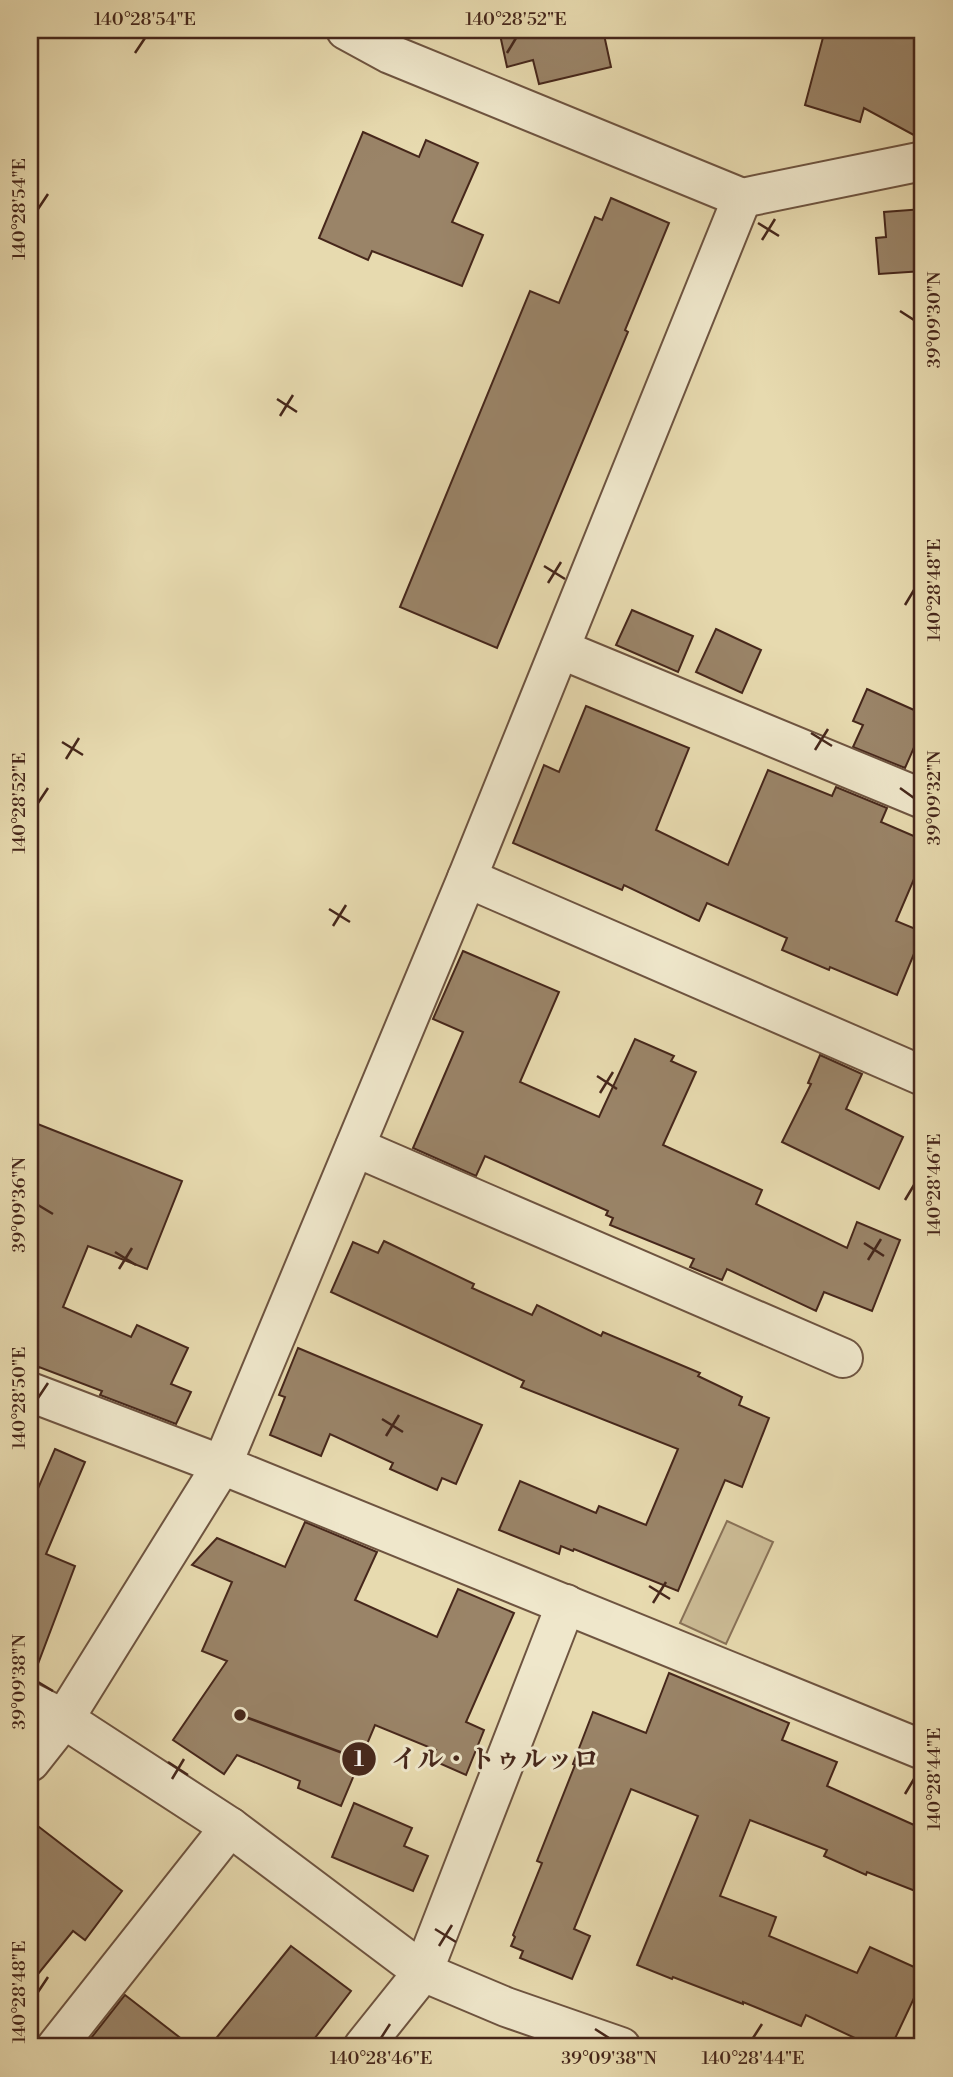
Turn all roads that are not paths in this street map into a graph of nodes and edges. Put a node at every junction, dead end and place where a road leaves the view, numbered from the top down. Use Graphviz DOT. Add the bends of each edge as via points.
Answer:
graph roads {
  1 [pos="346,30"];
  2 [pos="923,161"];
  3 [pos="742,198"];
  4 [pos="560,649"];
  5 [pos="923,799"];
  6 [pos="467,878"];
  7 [pos="923,1076"];
  8 [pos="355,1147"];
  9 [pos="842,1358"];
  10 [pos="30,1392"];
  11 [pos="222,1465"];
  12 [pos="566,1604"];
  13 [pos="30,1702"];
  14 [pos="64,1719"];
  15 [pos="923,1750"];
  16 [pos="30,1762"];
  17 [pos="230,1827"];
  18 [pos="423,1972"];
  19 [pos="55,2047"];
  20 [pos="363,2047"];
  21 [pos="621,2047"];
  1 -- 3 [label="street" via="390,54"];
  2 -- 3 [label="street"];
  3 -- 4 [label="street"];
  4 -- 5 [label="street"];
  4 -- 6 [label="street"];
  6 -- 7 [label="street"];
  6 -- 8 [label="street"];
  8 -- 9 [label="street"];
  8 -- 11 [label="street"];
  10 -- 11 [label="street"];
  11 -- 12 [label="street"];
  11 -- 14 [label="street"];
  12 -- 15 [label="street"];
  12 -- 18 [label="street"];
  13 -- 14 [label="street"];
  14 -- 16 [label="street"];
  14 -- 17 [label="street"];
  17 -- 18 [label="street"];
  17 -- 19 [label="street"];
  18 -- 20 [label="street"];
  18 -- 21 [label="street"];
}
